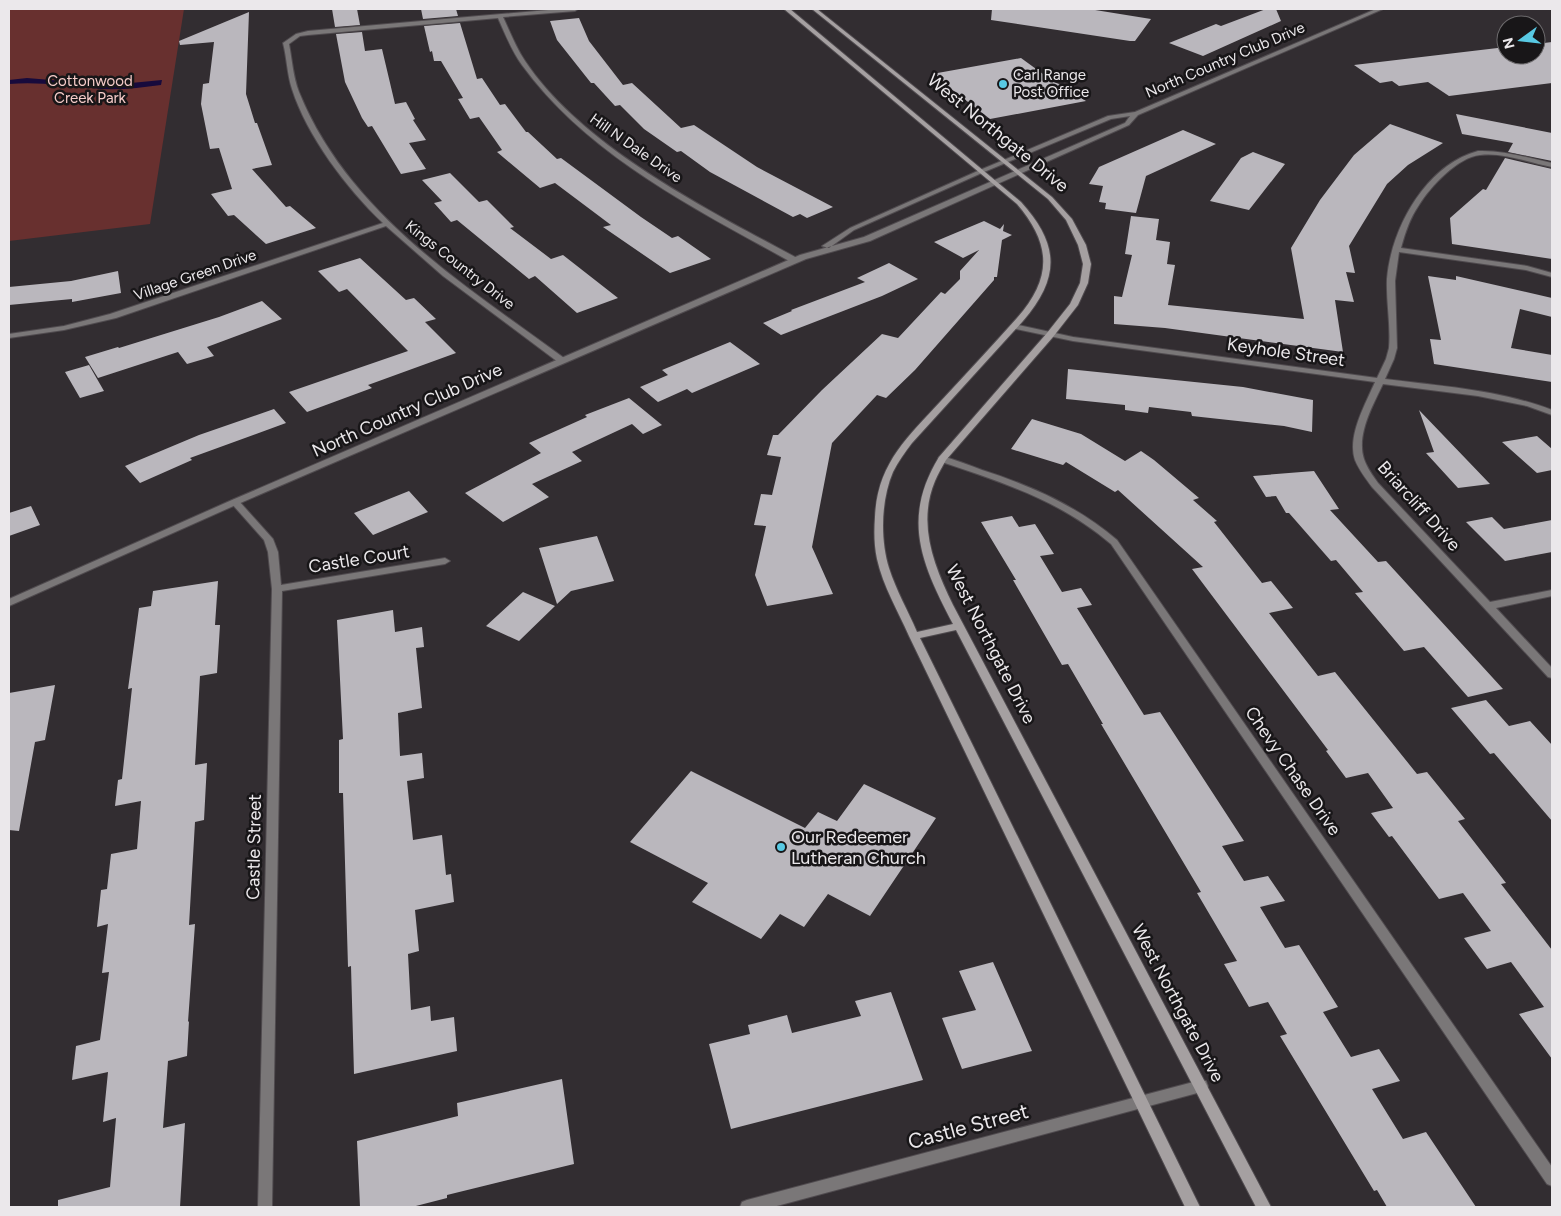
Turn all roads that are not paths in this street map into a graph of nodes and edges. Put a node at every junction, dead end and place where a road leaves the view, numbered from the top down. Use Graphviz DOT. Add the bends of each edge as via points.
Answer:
graph roads {
  1 [pos="575,9"];
  2 [pos="786,9"];
  3 [pos="814,9"];
  4 [pos="1380,9"];
  5 [pos="500,16"];
  6 [pos="838,28"];
  7 [pos="830,29"];
  8 [pos="822,30"];
  9 [pos="814,31"];
  10 [pos="1136,114"];
  11 [pos="1006,161"];
  12 [pos="1552,165"];
  13 [pos="982,171"];
  14 [pos="1020,172"];
  15 [pos="996,183"];
  16 [pos="386,224"];
  17 [pos="1396,249"];
  18 [pos="819,251"];
  19 [pos="794,260"];
  20 [pos="1552,275"];
  21 [pos="1014,326"];
  22 [pos="9,336"];
  23 [pos="1050,336"];
  24 [pos="561,360"];
  25 [pos="1379,381"];
  26 [pos="1552,412"];
  27 [pos="942,459"];
  28 [pos="235,502"];
  29 [pos="445,561"];
  30 [pos="278,589"];
  31 [pos="1552,593"];
  32 [pos="9,603"];
  33 [pos="1488,606"];
  34 [pos="959,626"];
  35 [pos="914,636"];
  36 [pos="1552,674"];
  37 [pos="1201,1086"];
  38 [pos="1142,1101"];
  39 [pos="1552,1179"];
  40 [pos="265,1207"];
  41 [pos="747,1207"];
  42 [pos="1193,1207"];
  43 [pos="1264,1207"];
  1 -- 5 [label="street"];
  2 -- 9 [label="main road"];
  3 -- 6 [label="main road, West Northgate Drive"];
  4 -- 10 [label="street, North Country Club Drive"];
  5 -- 16 [label="street, Kings Country Drive" via="298,35 286,43 295,90 317,138 332,162"];
  5 -- 19 [label="street, Hill N Dale Drive" via="524,64 548,93 588,131 651,177"];
  6 -- 7 [label="main road"];
  6 -- 11 [label="main road, West Northgate Drive"];
  8 -- 9 [label="main road"];
  9 -- 13 [label="main road"];
  10 -- 11 [label="street, North Country Club Drive" via="1110,117"];
  10 -- 14 [label="street, North Country Club Drive" via="1127,124"];
  11 -- 13 [label="street, North Country Club Drive"];
  11 -- 14 [label="main road, West Northgate Drive"];
  12 -- 17 [label="street, Briarcliff Drive" via="1488,153 1478,153 1460,161 1440,175 1412,210"];
  13 -- 15 [label="main road"];
  13 -- 18 [label="street, North Country Club Drive" via="852,229"];
  14 -- 15 [label="street, North Country Club Drive"];
  14 -- 23 [label="main road, West Northgate Drive" via="1069,219 1087,264 1084,283 1074,305"];
  15 -- 18 [label="street, North Country Club Drive" via="867,239"];
  15 -- 21 [label="main road" via="1028,212 1046,250 1043,286"];
  16 -- 22 [label="street, Village Green Drive" via="113,316 64,328"];
  16 -- 24 [label="street, Kings Country Drive" via="433,264"];
  17 -- 20 [label="street" via="1527,268"];
  17 -- 25 [label="street, Briarcliff Drive" via="1391,280 1392,356"];
  18 -- 19 [label="street, North Country Club Drive"];
  19 -- 24 [label="street, North Country Club Drive"];
  21 -- 23 [label="street, Keyhole Street"];
  21 -- 35 [label="main road" via="904,445 884,482 879,518 883,565"];
  23 -- 25 [label="street, Keyhole Street"];
  23 -- 27 [label="main road, West Northgate Drive"];
  24 -- 28 [label="street, North Country Club Drive"];
  25 -- 26 [label="street, Keyhole Street" via="1503,398"];
  25 -- 33 [label="street, Briarcliff Drive" via="1358,445 1363,468 1375,485"];
  27 -- 34 [label="main road, West Northgate Drive" via="928,486 923,535 928,561"];
  27 -- 39 [label="street, Chevy Chase Drive" via="1053,500 1079,513 1114,542"];
  28 -- 30 [label="street, Castle Street" via="268,539"];
  28 -- 32 [label="street, North Country Club Drive"];
  29 -- 30 [label="street, Castle Court"];
  30 -- 40 [label="street, Castle Street"];
  31 -- 33 [label="street"];
  33 -- 36 [label="street, Briarcliff Drive"];
  34 -- 35 [label="main road"];
  34 -- 37 [label="main road, West Northgate Drive"];
  35 -- 38 [label="main road"];
  37 -- 38 [label="street, Castle Street"];
  37 -- 43 [label="main road, West Northgate Drive"];
  38 -- 41 [label="street, Castle Street"];
  38 -- 42 [label="main road"];
}
